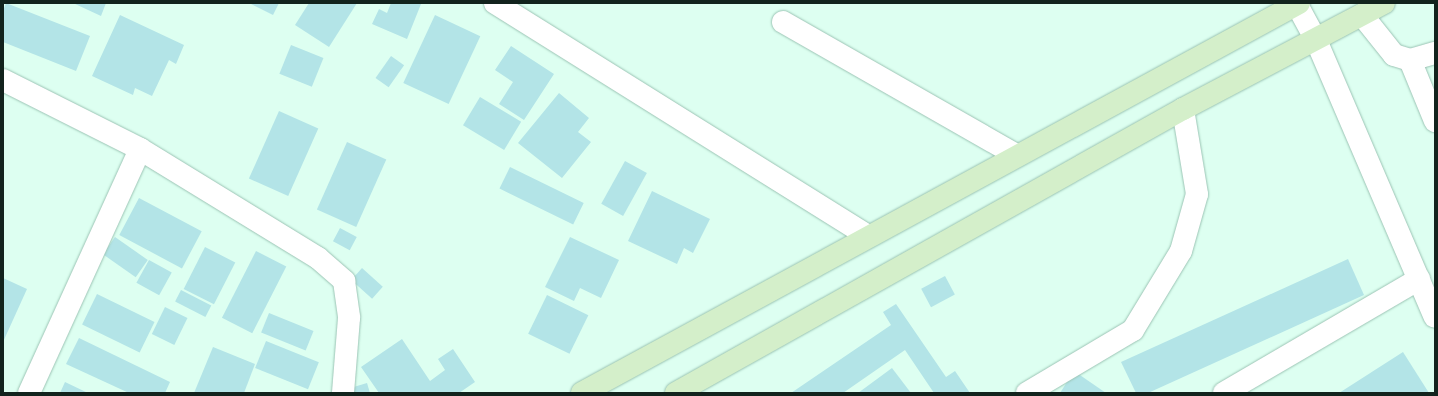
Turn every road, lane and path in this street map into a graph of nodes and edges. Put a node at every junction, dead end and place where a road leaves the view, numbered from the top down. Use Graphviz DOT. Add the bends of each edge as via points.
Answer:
graph roads {
  1 [pos="495,3"];
  2 [pos="1297,3"];
  3 [pos="1384,3"];
  4 [pos="1362,15"];
  5 [pos="783,22"];
  6 [pos="1316,40"];
  7 [pos="1435,52"];
  8 [pos="1410,60"];
  9 [pos="3,80"];
  10 [pos="1183,109"];
  11 [pos="1435,121"];
  12 [pos="140,149"];
  13 [pos="1016,155"];
  14 [pos="868,236"];
  15 [pos="1419,279"];
  16 [pos="1435,317"];
  17 [pos="30,393"];
  18 [pos="343,393"];
  19 [pos="582,393"];
  20 [pos="676,393"];
  21 [pos="1027,393"];
  22 [pos="1224,393"];
  1 -- 14 [label="street"];
  2 -- 6 [label="street"];
  2 -- 13 [label="main road"];
  3 -- 4 [label="main road"];
  4 -- 6 [label="main road"];
  4 -- 8 [label="street" via="1394,54"];
  5 -- 13 [label="street"];
  6 -- 10 [label="main road"];
  6 -- 15 [label="street"];
  7 -- 8 [label="street"];
  8 -- 11 [label="street"];
  9 -- 12 [label="street"];
  10 -- 20 [label="main road"];
  10 -- 21 [label="street" via="1197,194 1181,252 1133,330"];
  12 -- 17 [label="street"];
  12 -- 18 [label="street" via="318,258 344,281 349,318"];
  13 -- 14 [label="main road"];
  14 -- 19 [label="main road"];
  15 -- 16 [label="street"];
  15 -- 22 [label="street"];
}
